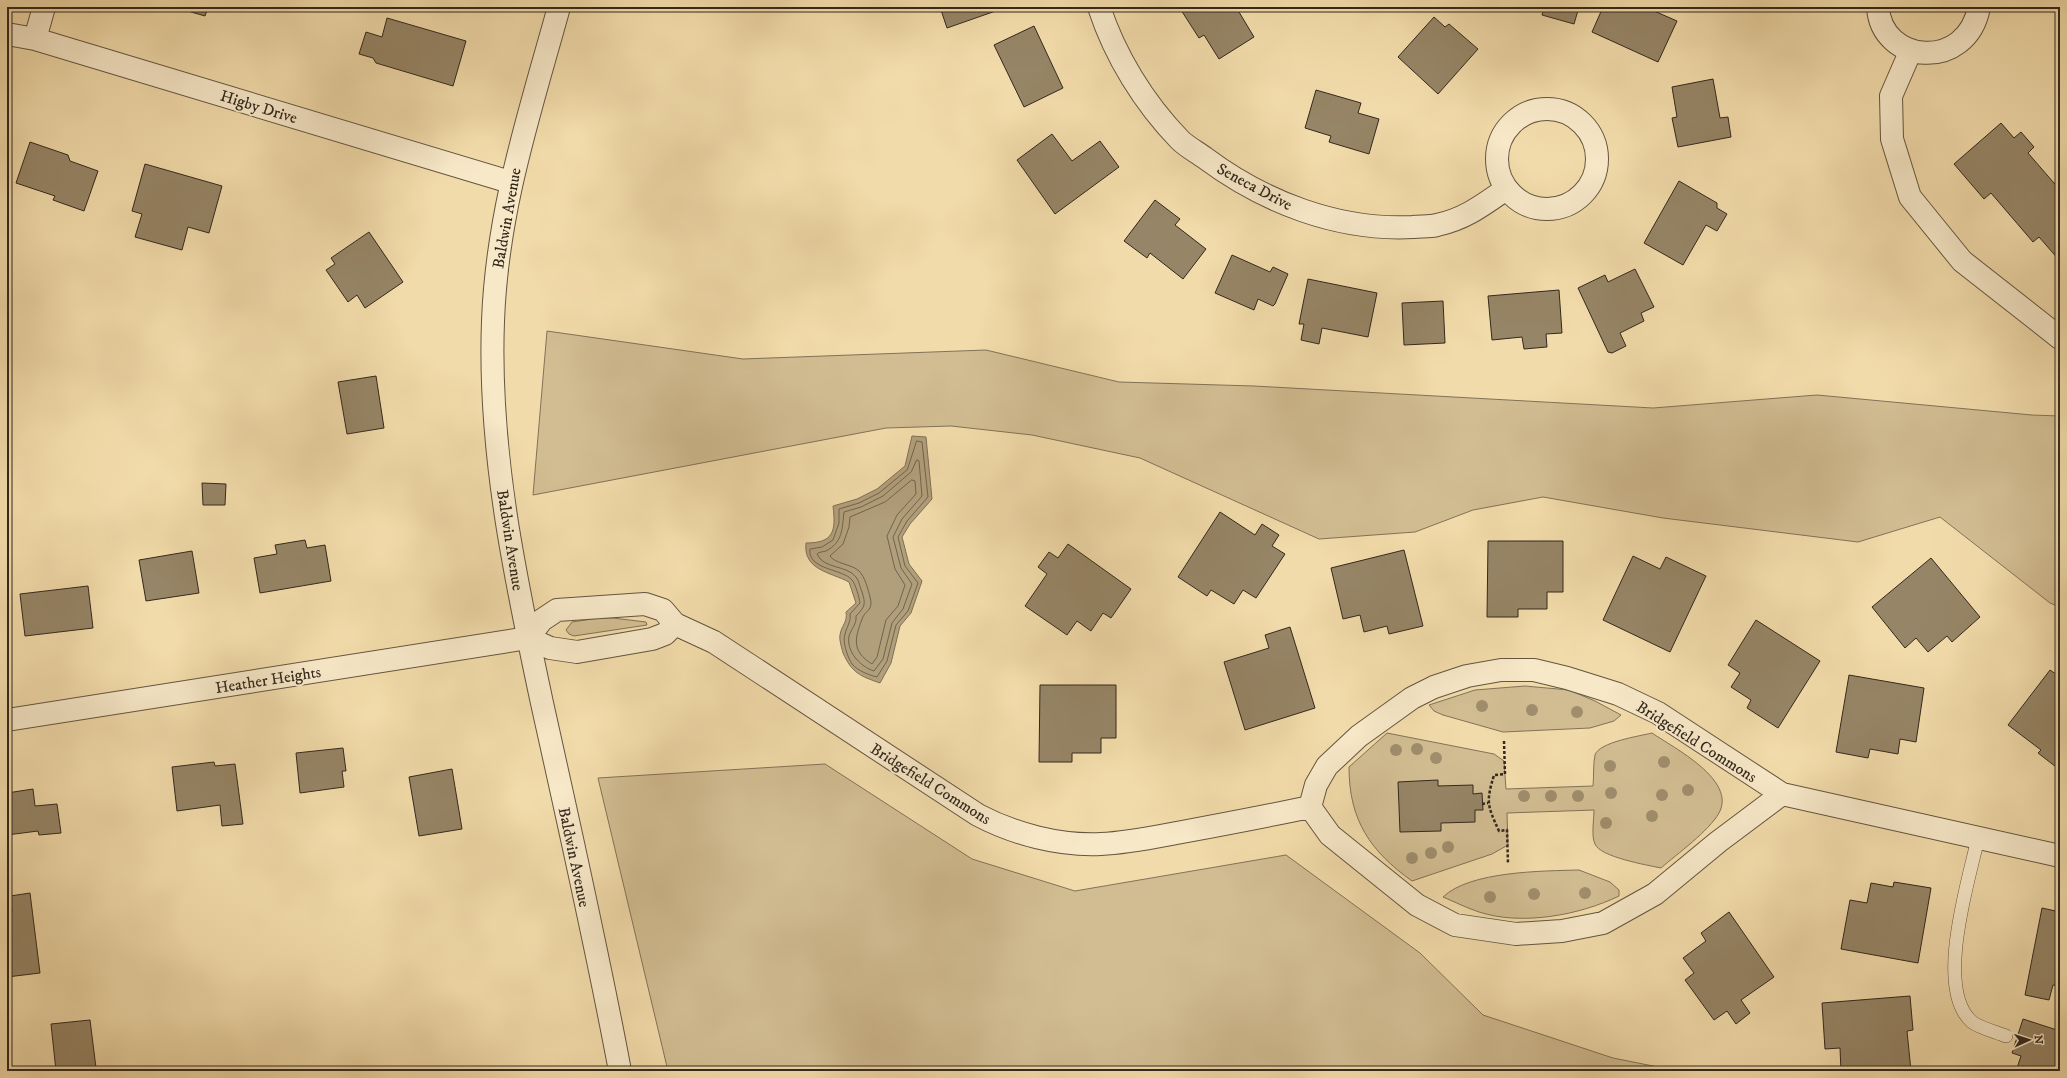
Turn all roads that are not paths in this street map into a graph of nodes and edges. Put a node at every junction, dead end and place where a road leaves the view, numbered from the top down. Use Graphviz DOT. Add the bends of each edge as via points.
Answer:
graph roads {
  1 [pos="44,7"];
  2 [pos="559,7"];
  3 [pos="1099,7"];
  4 [pos="1878,7"];
  5 [pos="1979,7"];
  6 [pos="7,34"];
  7 [pos="35,39"];
  8 [pos="1910,50"];
  9 [pos="510,182"];
  10 [pos="1506,189"];
  11 [pos="2060,338"];
  12 [pos="676,624"];
  13 [pos="528,638"];
  14 [pos="7,720"];
  15 [pos="1782,794"];
  16 [pos="1310,807"];
  17 [pos="1978,838"];
  18 [pos="2060,856"];
  19 [pos="2006,1036"];
  20 [pos="620,1071"];
  1 -- 7 [label="street"];
  2 -- 9 [label="street, Baldwin Avenue"];
  3 -- 10 [label="street, Seneca Drive" via="1109,36 1141,93 1181,140 1223,172 1285,204 1335,220 1393,228 1436,225 1471,214"];
  4 -- 8 [label="street" via="1884,28 1895,42"];
  5 -- 8 [label="street" via="1976,20 1964,38 1949,49 1928,54"];
  6 -- 7 [label="street, Higby Drive"];
  7 -- 9 [label="street, Higby Drive"];
  8 -- 11 [label="street" via="1891,96 1892,140 1910,197 1962,261"];
  9 -- 13 [label="street, Baldwin Avenue" via="496,277 493,320 494,403 496,446 507,525"];
  10 -- 10 [label="street" via="1518,201 1531,207 1548,210 1565,206 1580,197 1592,183 1597,167 1597,149 1589,130 1576,118 1554,108 1537,108 1520,115 1507,127 1498,142 1496,160 1499,177"];
  12 -- 13 [label="street" via="665,634 652,639 578,652 550,648"];
  12 -- 13 [label="street, Bridgefield Commons" via="663,610 645,604 557,610 542,620"];
  12 -- 16 [label="street, Bridgefield Commons" via="714,642 978,816 1020,833 1066,843 1132,842"];
  13 -- 14 [label="street, Heather Heights"];
  13 -- 20 [label="street, Baldwin Avenue"];
  15 -- 16 [label="street" via="1655,894 1603,923 1562,931 1516,934 1455,925 1417,905 1330,835"];
  15 -- 16 [label="street, Bridgefield Commons" via="1658,713 1618,694 1534,670 1501,670 1467,676 1434,687 1390,712 1327,766 1316,785"];
  15 -- 17 [label="street, Bridgefield Commons"];
  17 -- 18 [label="street, Bridgefield Commons"];
  17 -- 19 [label="lane" via="1957,932 1954,981 1960,1006 1972,1022"];
}
